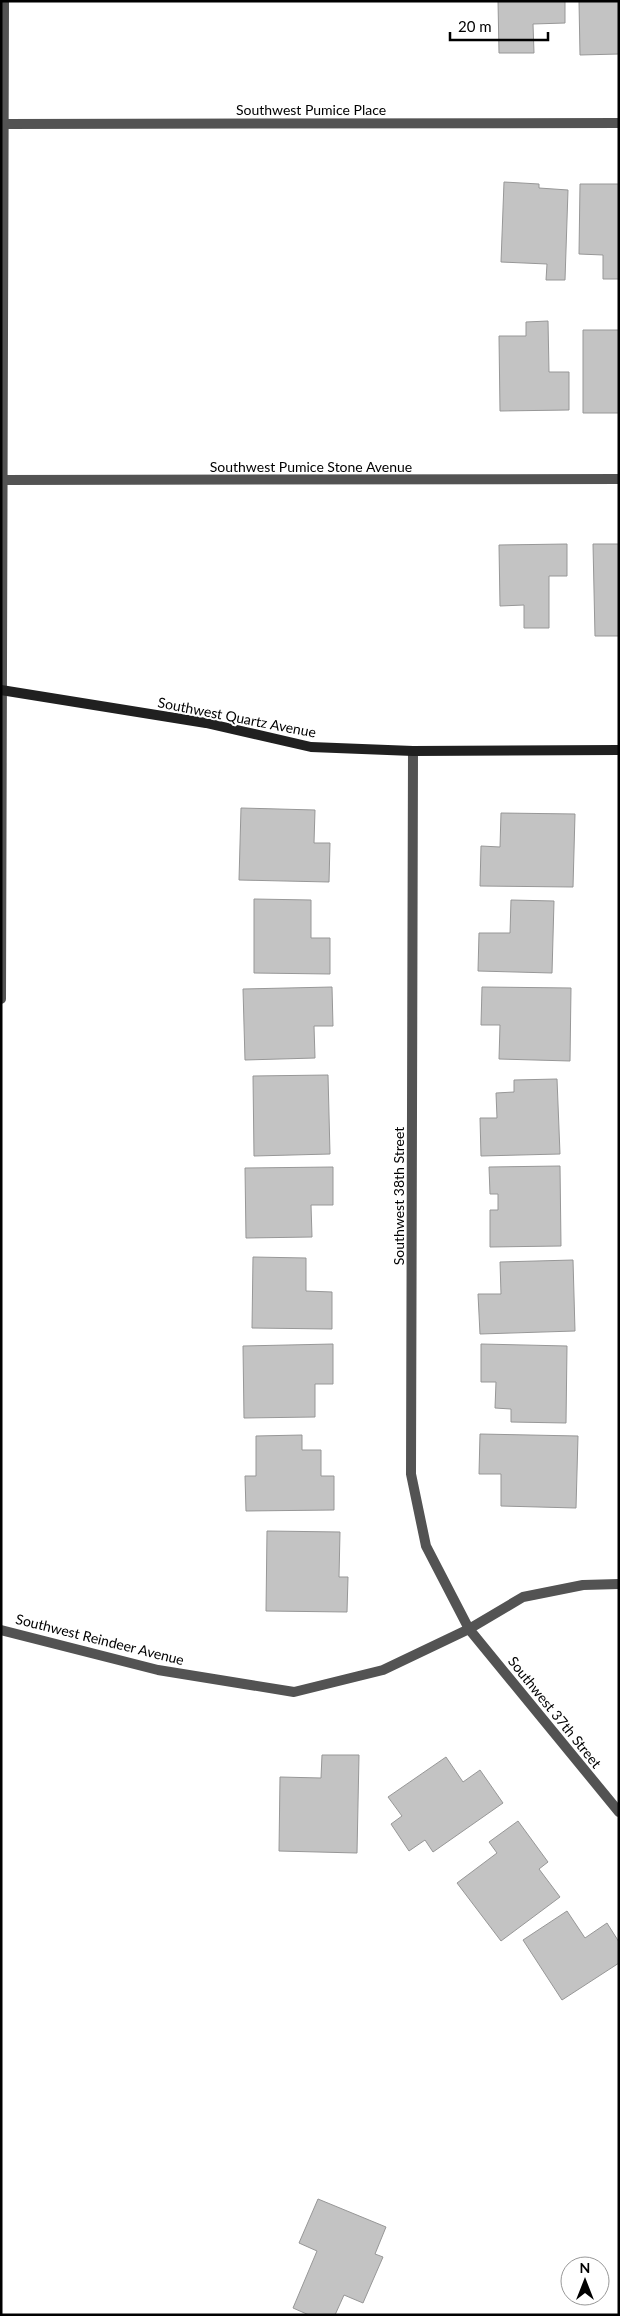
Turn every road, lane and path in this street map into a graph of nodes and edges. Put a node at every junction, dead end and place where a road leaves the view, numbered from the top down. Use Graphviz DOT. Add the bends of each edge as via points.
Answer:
graph roads {
  1 [pos="4,1"];
  2 [pos="619,122"];
  3 [pos="4,124"];
  4 [pos="619,479"];
  5 [pos="2,480"];
  6 [pos="2,690"];
  7 [pos="619,750"];
  8 [pos="413,751"];
  9 [pos="1,999"];
  10 [pos="619,1584"];
  11 [pos="469,1629"];
  12 [pos="1,1630"];
  13 [pos="619,1812"];
  1 -- 3 [label="street"];
  2 -- 3 [label="street, Southwest Pumice Place"];
  3 -- 5 [label="street"];
  4 -- 5 [label="street, Southwest Pumice Stone Avenue"];
  5 -- 6 [label="street"];
  6 -- 8 [label="street, Southwest Quartz Avenue" via="206,723 311,747"];
  6 -- 9 [label="street"];
  7 -- 8 [label="street, Southwest Quartz Avenue"];
  8 -- 11 [label="street, Southwest 38th Street" via="411,1474 426,1546"];
  10 -- 11 [label="street, Southwest Reindeer Avenue" via="583,1585 523,1597"];
  11 -- 12 [label="street, Southwest Reindeer Avenue" via="383,1670 294,1692 158,1670"];
  11 -- 13 [label="street, Southwest 37th Street"];
}
